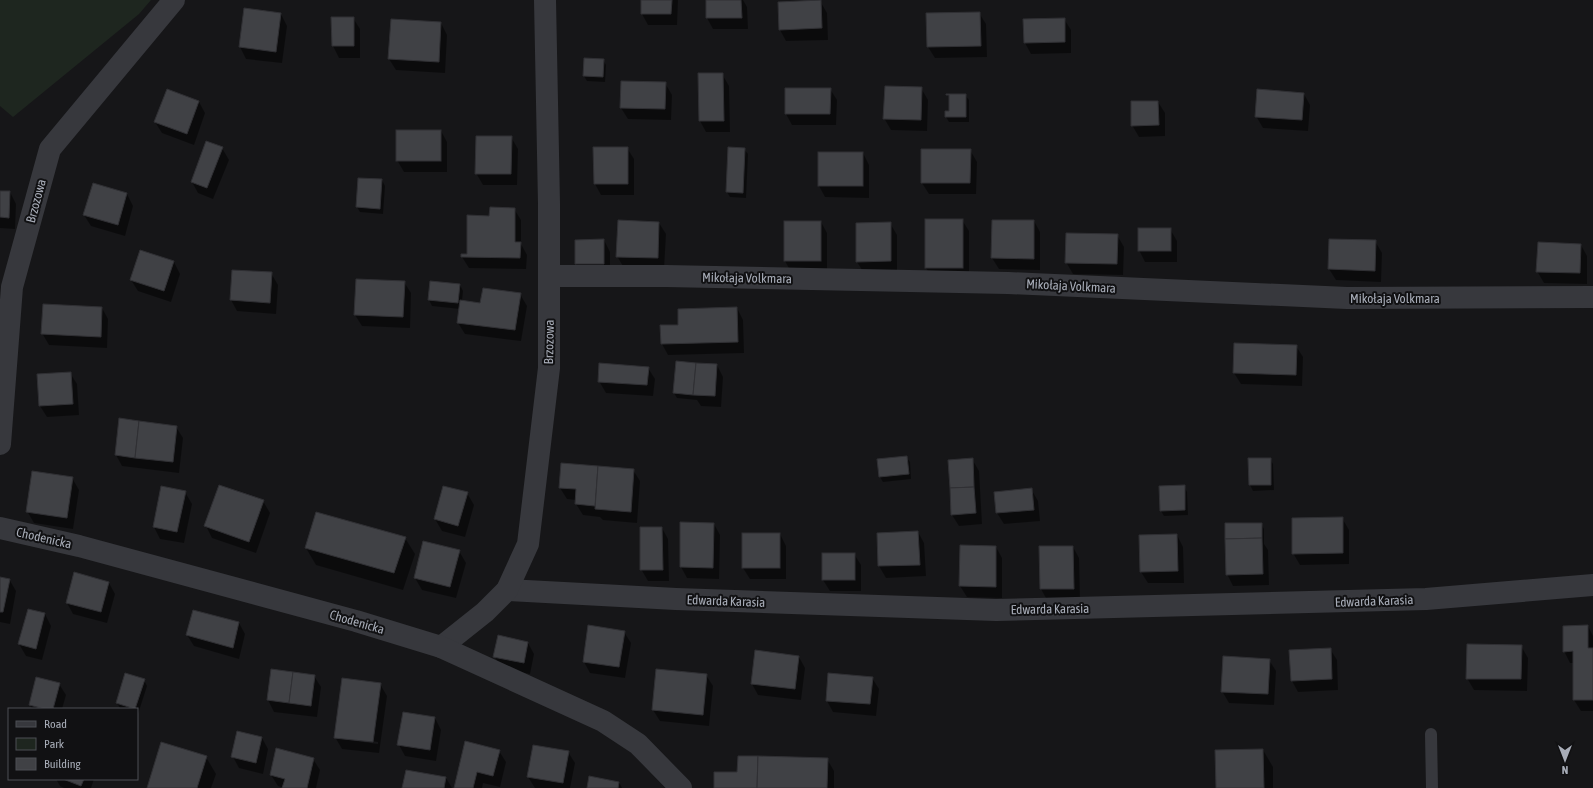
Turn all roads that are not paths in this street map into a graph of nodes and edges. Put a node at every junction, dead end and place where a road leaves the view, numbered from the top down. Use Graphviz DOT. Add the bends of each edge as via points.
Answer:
graph roads {
  1 [pos="174,0"];
  2 [pos="545,0"];
  3 [pos="549,276"];
  4 [pos="1593,297"];
  5 [pos="0,444"];
  6 [pos="0,528"];
  7 [pos="1593,585"];
  8 [pos="507,590"];
  9 [pos="441,647"];
  10 [pos="1431,734"];
  11 [pos="681,788"];
  12 [pos="1432,788"];
  1 -- 5 [label="street, Brzozowa" via="50,149 12,287"];
  2 -- 3 [label="street, Brzozowa"];
  3 -- 4 [label="street, Mikołaja Volkmara" via="1008,283 1347,298"];
  3 -- 8 [label="street, Brzozowa" via="549,368 528,544"];
  6 -- 9 [label="street, Chodenicka" via="79,546 356,620"];
  7 -- 8 [label="street, Edwarda Karasia" via="1426,599 996,610 676,599"];
  8 -- 9 [label="street, Brzozowa" via="485,612"];
  9 -- 11 [label="street, Chodenicka" via="603,721 638,744"];
  10 -- 12 [label="lane"];
}
